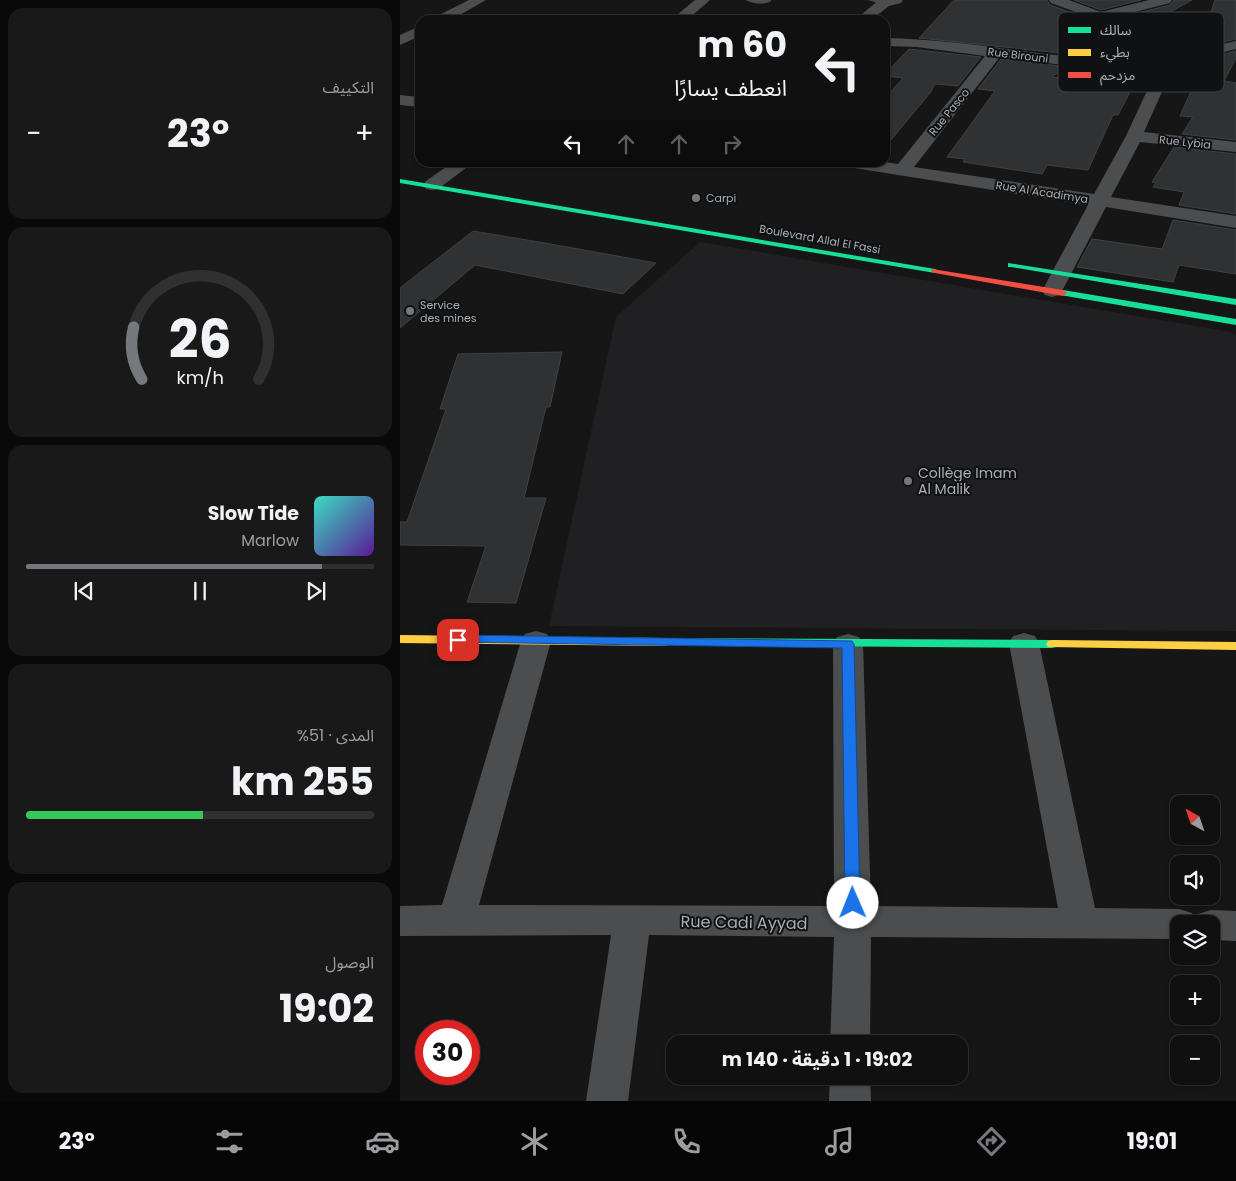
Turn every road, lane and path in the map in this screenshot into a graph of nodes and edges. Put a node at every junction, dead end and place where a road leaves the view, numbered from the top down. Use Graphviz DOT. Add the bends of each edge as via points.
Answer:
graph roads {
  1 [pos="479,0"];
  2 [pos="679,0"];
  3 [pos="749,0"];
  4 [pos="1056,0"];
  5 [pos="1165,0"];
  6 [pos="701,1"];
  7 [pos="768,1"];
  8 [pos="884,1"];
  9 [pos="1090,12"];
  10 [pos="1117,12"];
  11 [pos="450,15"];
  12 [pos="684,15"];
  13 [pos="868,15"];
  14 [pos="400,28"];
  15 [pos="415,30"];
  16 [pos="415,33"];
  17 [pos="400,41"];
  18 [pos="890,42"];
  19 [pos="996,52"];
  20 [pos="1058,59"];
  21 [pos="1155,92"];
  22 [pos="400,100"];
  23 [pos="415,102"];
  24 [pos="1134,136"];
  25 [pos="1236,147"];
  26 [pos="878,167"];
  27 [pos="902,171"];
  28 [pos="451,173"];
  29 [pos="400,181"];
  30 [pos="1101,201"];
  31 [pos="1236,222"];
  32 [pos="1003,263"];
  33 [pos="1062,273"];
  34 [pos="1052,291"];
  35 [pos="1236,302"];
  36 [pos="1236,322"];
  37 [pos="400,639"];
  38 [pos="536,641"];
  39 [pos="1024,643"];
  40 [pos="848,644"];
  41 [pos="1236,646"];
  42 [pos="456,920"];
  43 [pos="632,920"];
  44 [pos="400,921"];
  45 [pos="1079,922"];
  46 [pos="853,923"];
  47 [pos="1170,924"];
  48 [pos="1220,925"];
  49 [pos="1236,926"];
  50 [pos="850,1035"];
  51 [pos="850,1085"];
  52 [pos="607,1101"];
  53 [pos="850,1101"];
  1 -- 11 [label="street"];
  2 -- 6 [label="street"];
  3 -- 7 [label="lane"];
  4 -- 9 [label="street"];
  5 -- 10 [label="street"];
  6 -- 12 [label="street"];
  8 -- 13 [label="street"];
  14 -- 15 [label="street"];
  16 -- 17 [label="street"];
  18 -- 19 [label="street, Rue Birouni"];
  19 -- 20 [label="street, Rue Birouni"];
  19 -- 27 [label="street, Rue Pasco"];
  21 -- 24 [label="street"];
  22 -- 23 [label="street"];
  24 -- 25 [label="street, Rue Lybia"];
  24 -- 30 [label="street"];
  26 -- 27 [label="street, Rue Al Acadimya"];
  27 -- 30 [label="street, Rue Al Acadimya"];
  28 -- 29 [label="main road, Boulevard Allal El Fassi"];
  28 -- 34 [label="main road, Boulevard Allal El Fassi"];
  30 -- 31 [label="street, Rue Al Acadimya"];
  30 -- 33 [label="street"];
  32 -- 33 [label="main road"];
  33 -- 34 [label="street"];
  33 -- 35 [label="main road"];
  34 -- 36 [label="main road, Boulevard Allal El Fassi"];
  37 -- 38 [label="main road"];
  38 -- 40 [label="main road"];
  38 -- 42 [label="street"];
  39 -- 40 [label="main road"];
  39 -- 41 [label="main road"];
  39 -- 45 [label="street"];
  40 -- 46 [label="street"];
  42 -- 43 [label="street, Rue Cadi Ayyad"];
  42 -- 44 [label="street, Rue Cadi Ayyad"];
  43 -- 46 [label="street, Rue Cadi Ayyad"];
  43 -- 52 [label="street"];
  45 -- 46 [label="street, Rue Cadi Ayyad"];
  45 -- 47 [label="street, Rue Cadi Ayyad"];
  46 -- 50 [label="street"];
  48 -- 49 [label="street"];
  51 -- 53 [label="street"];
}
